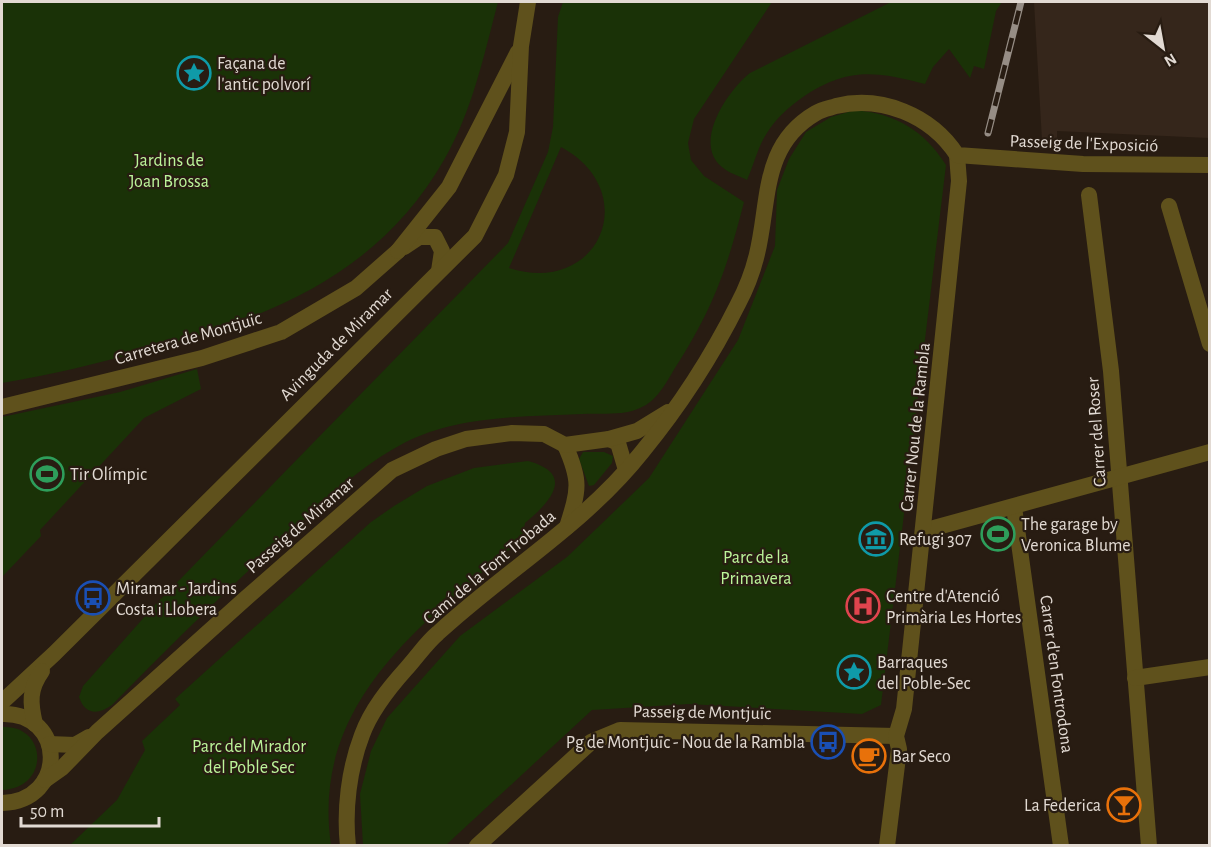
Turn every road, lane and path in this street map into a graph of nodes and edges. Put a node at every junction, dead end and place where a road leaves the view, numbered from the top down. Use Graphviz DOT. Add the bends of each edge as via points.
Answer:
graph roads {
  1 [pos="528,2"];
  2 [pos="521,46"];
  3 [pos="957,155"];
  4 [pos="1209,165"];
  5 [pos="1089,195"];
  6 [pos="1169,206"];
  7 [pos="398,250"];
  8 [pos="439,271"];
  9 [pos="1209,344"];
  10 [pos="2,407"];
  11 [pos="674,409"];
  12 [pos="609,439"];
  13 [pos="565,445"];
  14 [pos="1209,452"];
  15 [pos="626,470"];
  16 [pos="1119,478"];
  17 [pos="608,490"];
  18 [pos="578,492"];
  19 [pos="1014,507"];
  20 [pos="567,527"];
  21 [pos="923,531"];
  22 [pos="54,654"];
  23 [pos="1209,667"];
  24 [pos="1135,678"];
  25 [pos="2,702"];
  26 [pos="2,714"];
  27 [pos="35,724"];
  28 [pos="97,732"];
  29 [pos="896,736"];
  30 [pos="49,744"];
  31 [pos="45,780"];
  32 [pos="2,803"];
  33 [pos="348,846"];
  34 [pos="477,846"];
  35 [pos="887,846"];
  36 [pos="1061,846"];
  37 [pos="1149,846"];
  1 -- 2 [label="street, Avinguda de Miramar"];
  2 -- 7 [label="street" via="449,187"];
  2 -- 8 [label="street, Avinguda de Miramar" via="517,132 506,175 475,236"];
  3 -- 4 [label="street, Passeig de l'Exposició" via="1083,164"];
  3 -- 11 [label="street" via="928,125 892,105 856,101 817,111 788,135 772,165 757,256 739,303"];
  3 -- 21 [label="street, Carrer Nou de la Rambla" via="959,181"];
  5 -- 16 [label="street, Carrer del Roser" via="1111,371"];
  6 -- 9 [label="street"];
  7 -- 8 [label="street" via="419,237 435,237 442,251"];
  7 -- 10 [label="street, Carretera de Montjuïc" via="356,288 281,332 202,358"];
  8 -- 22 [label="street, Avinguda de Miramar"];
  11 -- 12 [label="street" via="637,431"];
  11 -- 15 [label="street"];
  12 -- 13 [label="street"];
  12 -- 15 [label="street" via="618,443"];
  13 -- 18 [label="street" via="576,468"];
  13 -- 28 [label="street, Passeig de Miramar" via="544,434 512,433 466,439 392,470"];
  14 -- 16 [label="street"];
  15 -- 17 [label="street, Camí de la Font Trobada"];
  16 -- 19 [label="street"];
  16 -- 24 [label="street, Carrer del Roser"];
  17 -- 18 [label="street" via="589,496"];
  17 -- 20 [label="street, Camí de la Font Trobada"];
  18 -- 20 [label="street"];
  19 -- 21 [label="street"];
  19 -- 36 [label="street, Carrer d'en Fontrodona"];
  20 -- 33 [label="street, Camí de la Font Trobada" via="437,634 385,694 362,734 353,767 346,824"];
  21 -- 29 [label="street, Carrer Nou de la Rambla" via="904,709"];
  22 -- 25 [label="street, Avinguda de Miramar"];
  22 -- 27 [label="street, Avinguda de Miramar" via="33,683 30,700"];
  23 -- 24 [label="street"];
  24 -- 37 [label="street, Carrer del Roser"];
  26 -- 27 [label="street" via="13,714"];
  27 -- 30 [label="street"];
  28 -- 30 [label="street, Passeig de Miramar" via="75,745"];
  28 -- 31 [label="street, Passeig de Miramar"];
  29 -- 34 [label="street, Passeig de Montjuïc" via="620,730 591,742"];
  29 -- 35 [label="street, Carrer Nou de la Rambla" via="899,749"];
  30 -- 31 [label="street" via="50,768"];
  31 -- 32 [label="street, Passeig de Miramar" via="26,798"];
}
